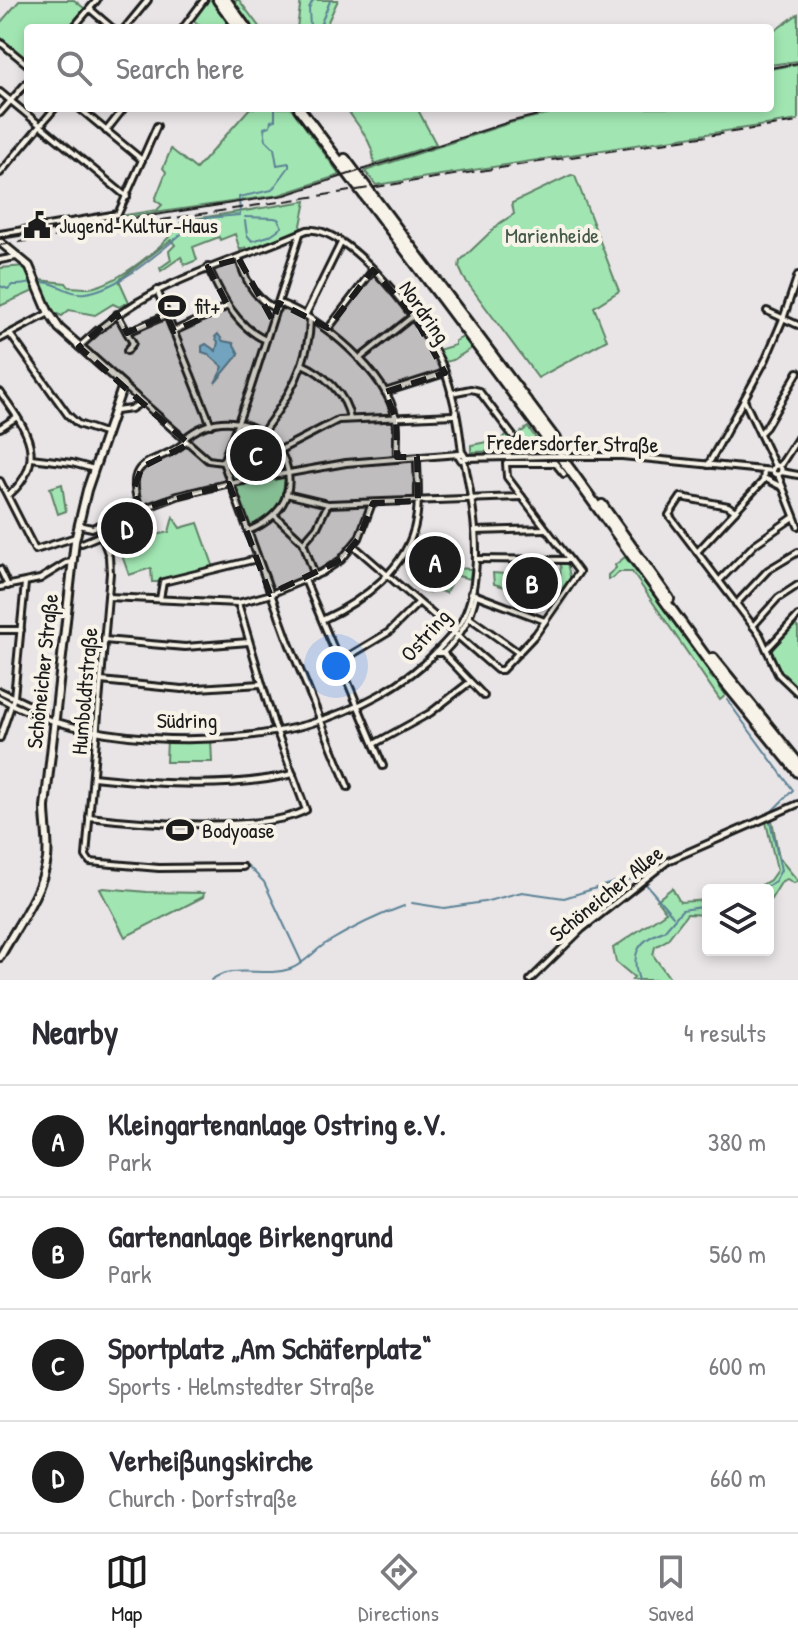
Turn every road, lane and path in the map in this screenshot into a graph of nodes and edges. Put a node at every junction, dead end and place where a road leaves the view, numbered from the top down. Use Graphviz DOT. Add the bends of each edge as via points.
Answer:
graph roads {
  1 [pos="97,0"];
  2 [pos="148,0"];
  3 [pos="204,0"];
  4 [pos="218,0"];
  5 [pos="226,0"];
  6 [pos="90,9"];
  7 [pos="77,24"];
  8 [pos="107,24"];
  9 [pos="128,24"];
  10 [pos="186,24"];
  11 [pos="236,24"];
  12 [pos="243,24"];
  13 [pos="0,42"];
  14 [pos="24,62"];
  15 [pos="24,85"];
  16 [pos="0,92"];
  17 [pos="10,101"];
  18 [pos="51,112"];
  19 [pos="84,112"];
  20 [pos="121,112"];
  21 [pos="302,112"];
  22 [pos="309,112"];
  23 [pos="0,113"];
  24 [pos="40,125"];
  25 [pos="157,126"];
  26 [pos="106,131"];
  27 [pos="142,160"];
  28 [pos="0,173"];
  29 [pos="127,197"];
  30 [pos="0,234"];
  31 [pos="299,234"];
  32 [pos="0,242"];
  33 [pos="341,243"];
  34 [pos="18,255"];
  35 [pos="239,259"];
  36 [pos="0,260"];
  37 [pos="208,267"];
  38 [pos="373,270"];
  39 [pos="798,275"];
  40 [pos="157,290"];
  41 [pos="279,303"];
  42 [pos="228,306"];
  43 [pos="277,309"];
  44 [pos="767,311"];
  45 [pos="49,313"];
  46 [pos="117,314"];
  47 [pos="167,315"];
  48 [pos="308,316"];
  49 [pos="414,316"];
  50 [pos="783,319"];
  51 [pos="798,325"];
  52 [pos="328,329"];
  53 [pos="174,331"];
  54 [pos="127,332"];
  55 [pos="10,334"];
  56 [pos="0,339"];
  57 [pos="266,340"];
  58 [pos="79,347"];
  59 [pos="127,351"];
  60 [pos="359,359"];
  61 [pos="302,364"];
  62 [pos="798,372"];
  63 [pos="445,373"];
  64 [pos="123,385"];
  65 [pos="0,392"];
  66 [pos="385,392"];
  67 [pos="451,393"];
  68 [pos="744,400"];
  69 [pos="142,402"];
  70 [pos="116,411"];
  71 [pos="455,415"];
  72 [pos="17,417"];
  73 [pos="395,417"];
  74 [pos="350,419"];
  75 [pos="211,425"];
  76 [pos="238,425"];
  77 [pos="0,428"];
  78 [pos="263,432"];
  79 [pos="760,433"];
  80 [pos="107,434"];
  81 [pos="513,436"];
  82 [pos="798,438"];
  83 [pos="185,440"];
  84 [pos="280,450"];
  85 [pos="397,457"];
  86 [pos="417,457"];
  87 [pos="462,457"];
  88 [pos="31,458"];
  89 [pos="223,462"];
  90 [pos="708,465"];
  91 [pos="94,469"];
  92 [pos="778,470"];
  93 [pos="764,471"];
  94 [pos="287,473"];
  95 [pos="564,474"];
  96 [pos="796,475"];
  97 [pos="764,478"];
  98 [pos="0,481"];
  99 [pos="229,484"];
  100 [pos="782,487"];
  101 [pos="286,494"];
  102 [pos="9,495"];
  103 [pos="522,497"];
  104 [pos="471,500"];
  105 [pos="418,501"];
  106 [pos="372,503"];
  107 [pos="328,504"];
  108 [pos="140,509"];
  109 [pos="735,511"];
  110 [pos="274,515"];
  111 [pos="794,517"];
  112 [pos="78,525"];
  113 [pos="98,525"];
  114 [pos="798,526"];
  115 [pos="546,529"];
  116 [pos="247,531"];
  117 [pos="475,531"];
  118 [pos="101,535"];
  119 [pos="76,537"];
  120 [pos="303,542"];
  121 [pos="82,543"];
  122 [pos="354,546"];
  123 [pos="697,552"];
  124 [pos="798,552"];
  125 [pos="257,559"];
  126 [pos="476,559"];
  127 [pos="570,560"];
  128 [pos="72,562"];
  129 [pos="0,569"];
  130 [pos="387,575"];
  131 [pos="315,576"];
  132 [pos="305,580"];
  133 [pos="719,581"];
  134 [pos="25,583"];
  135 [pos="798,585"];
  136 [pos="8,586"];
  137 [pos="0,587"];
  138 [pos="474,593"];
  139 [pos="270,594"];
  140 [pos="108,597"];
  141 [pos="160,599"];
  142 [pos="238,603"];
  143 [pos="418,603"];
  144 [pos="736,604"];
  145 [pos="798,616"];
  146 [pos="470,618"];
  147 [pos="322,620"];
  148 [pos="545,621"];
  149 [pos="753,626"];
  150 [pos="0,630"];
  151 [pos="22,630"];
  152 [pos="457,634"];
  153 [pos="104,640"];
  154 [pos="249,642"];
  155 [pos="767,649"];
  156 [pos="436,653"];
  157 [pos="443,653"];
  158 [pos="519,653"];
  159 [pos="339,662"];
  160 [pos="101,681"];
  161 [pos="470,682"];
  162 [pos="261,684"];
  163 [pos="0,691"];
  164 [pos="798,693"];
  165 [pos="484,696"];
  166 [pos="0,698"];
  167 [pos="13,702"];
  168 [pos="357,704"];
  169 [pos="320,720"];
  170 [pos="54,721"];
  171 [pos="96,730"];
  172 [pos="276,730"];
  173 [pos="0,738"];
  174 [pos="374,744"];
  175 [pos="798,763"];
  176 [pos="383,766"];
  177 [pos="798,772"];
  178 [pos="293,774"];
  179 [pos="93,777"];
  180 [pos="348,787"];
  181 [pos="798,804"];
  182 [pos="89,817"];
  183 [pos="243,867"];
  184 [pos="0,957"];
  185 [pos="530,980"];
  1 -- 6 [label="street"];
  2 -- 9 [label="street"];
  3 -- 10 [label="street"];
  4 -- 11 [label="highway"];
  5 -- 12 [label="highway"];
  6 -- 7 [label="street"];
  6 -- 8 [label="street"];
  13 -- 14 [label="street"];
  15 -- 17 [label="street"];
  16 -- 17 [label="street"];
  17 -- 23 [label="street"];
  17 -- 24 [label="street"];
  18 -- 24 [label="street"];
  19 -- 26 [label="street"];
  20 -- 26 [label="street"];
  21 -- 177 [label="highway" via="718,674"];
  22 -- 175 [label="highway" via="712,657"];
  24 -- 28 [label="street"];
  24 -- 29 [label="street"];
  25 -- 27 [label="street"];
  26 -- 27 [label="street"];
  27 -- 29 [label="street"];
  29 -- 30 [label="street" via="117,215"];
  31 -- 33 [label="street, Nordring" via="319,231"];
  31 -- 35 [label="street"];
  31 -- 41 [label="street"];
  32 -- 34 [label="main road"];
  33 -- 38 [label="street, Nordring"];
  33 -- 48 [label="street"];
  34 -- 36 [label="street"];
  34 -- 45 [label="main road" via="29,266"];
  35 -- 37 [label="street"];
  35 -- 43 [label="street" via="259,299"];
  37 -- 40 [label="street"];
  37 -- 42 [label="street"];
  38 -- 49 [label="street, Nordring"];
  38 -- 52 [label="street"];
  39 -- 50 [label="street"];
  40 -- 46 [label="street"];
  40 -- 47 [label="street"];
  41 -- 43 [label="street"];
  41 -- 48 [label="street"];
  42 -- 53 [label="street"];
  42 -- 57 [label="street"];
  43 -- 57 [label="street"];
  44 -- 50 [label="street"];
  45 -- 55 [label="street"];
  45 -- 58 [label="main road"];
  46 -- 54 [label="street"];
  46 -- 58 [label="street"];
  47 -- 53 [label="street"];
  47 -- 54 [label="street"];
  48 -- 52 [label="street"];
  48 -- 61 [label="street"];
  49 -- 60 [label="street"];
  49 -- 63 [label="street, Nordring"];
  50 -- 51 [label="street"];
  50 -- 68 [label="street"];
  52 -- 60 [label="street"];
  53 -- 75 [label="street"];
  54 -- 59 [label="street" via="133,346"];
  55 -- 56 [label="street"];
  55 -- 80 [label="street" via="68,415"];
  57 -- 76 [label="street"];
  58 -- 64 [label="main road"];
  60 -- 66 [label="street"];
  61 -- 74 [label="street" via="331,386"];
  61 -- 78 [label="street" via="290,394"];
  62 -- 79 [label="street"];
  63 -- 66 [label="street"];
  63 -- 67 [label="street, Nordring"];
  64 -- 69 [label="street"];
  64 -- 70 [label="main road, Schöneicher Straße"];
  65 -- 72 [label="street"];
  66 -- 73 [label="street"];
  67 -- 71 [label="street, Nordring"];
  67 -- 81 [label="street" via="479,391"];
  68 -- 79 [label="street"];
  68 -- 90 [label="street"];
  69 -- 70 [label="street"];
  69 -- 83 [label="street"];
  70 -- 80 [label="main road, Schöneicher Straße"];
  71 -- 73 [label="street"];
  71 -- 87 [label="street, Nordring"];
  72 -- 77 [label="street"];
  72 -- 88 [label="street" via="29,439"];
  73 -- 74 [label="street"];
  73 -- 85 [label="street"];
  74 -- 84 [label="street" via="330,423"];
  75 -- 76 [label="street"];
  75 -- 83 [label="street"];
  76 -- 78 [label="street"];
  76 -- 89 [label="street"];
  78 -- 84 [label="street"];
  79 -- 92 [label="street"];
  80 -- 91 [label="main road, Schöneicher Straße"];
  82 -- 92 [label="street"];
  83 -- 89 [label="street" via="208,460"];
  83 -- 108 [label="street" via="140,470 134,488"];
  84 -- 94 [label="street"];
  85 -- 86 [label="street, Fredersdorfer Straße"];
  85 -- 94 [label="street, Fredersdorfer Straße"];
  86 -- 87 [label="street, Fredersdorfer Straße"];
  86 -- 105 [label="street"];
  87 -- 90 [label="street, Fredersdorfer Straße, bridge" via="622,456"];
  87 -- 104 [label="street, Ostring"];
  88 -- 91 [label="street"];
  88 -- 102 [label="street" via="24,478"];
  89 -- 99 [label="street"];
  90 -- 93 [label="street, Fredersdorfer Straße"];
  91 -- 112 [label="main road, Schöneicher Straße"];
  92 -- 93 [label="street, Fredersdorfer Straße"];
  92 -- 96 [label="street, Fredersdorfer Straße"];
  92 -- 100 [label="street"];
  93 -- 97 [label="street"];
  94 -- 99 [label="street, Fredersdorfer Straße"];
  94 -- 101 [label="street"];
  95 -- 103 [label="street" via="555,463 506,463 507,477"];
  97 -- 100 [label="street"];
  97 -- 109 [label="street"];
  98 -- 102 [label="street"];
  99 -- 108 [label="street, Fredersdorfer Straße"];
  99 -- 116 [label="street"];
  100 -- 111 [label="street"];
  101 -- 107 [label="street"];
  101 -- 110 [label="street"];
  102 -- 119 [label="street" via="35,550"];
  103 -- 104 [label="street"];
  103 -- 115 [label="street"];
  104 -- 105 [label="street"];
  104 -- 117 [label="street, Ostring"];
  105 -- 106 [label="street"];
  105 -- 130 [label="street" via="410,540"];
  106 -- 107 [label="street"];
  106 -- 122 [label="street"];
  107 -- 120 [label="street"];
  108 -- 113 [label="street, Fredersdorfer Straße"];
  109 -- 123 [label="street"];
  109 -- 123 [label="street" via="700,500 677,500 669,515"];
  110 -- 116 [label="street"];
  110 -- 120 [label="street"];
  111 -- 114 [label="street"];
  111 -- 133 [label="street" via="755,544"];
  112 -- 113 [label="street"];
  112 -- 119 [label="main road, Schöneicher Straße"];
  113 -- 118 [label="street, Humboldtstraße"];
  115 -- 117 [label="street"];
  115 -- 127 [label="street"];
  116 -- 125 [label="street"];
  117 -- 126 [label="street, Ostring"];
  118 -- 121 [label="street"];
  118 -- 140 [label="street, Humboldtstraße" via="110,563"];
  119 -- 128 [label="main road, Schöneicher Straße"];
  120 -- 131 [label="street"];
  122 -- 130 [label="street"];
  122 -- 131 [label="street"];
  123 -- 133 [label="street"];
  124 -- 144 [label="street" via="768,570"];
  125 -- 139 [label="street"];
  125 -- 141 [label="street" via="163,582"];
  126 -- 127 [label="street"];
  126 -- 138 [label="street, Ostring"];
  127 -- 148 [label="street" via="579,573"];
  128 -- 134 [label="street"];
  128 -- 170 [label="main road, Schöneicher Straße"];
  129 -- 136 [label="street"];
  130 -- 143 [label="street"];
  130 -- 147 [label="street" via="357,601"];
  131 -- 132 [label="street"];
  132 -- 139 [label="street"];
  132 -- 147 [label="street"];
  133 -- 144 [label="street"];
  134 -- 136 [label="street"];
  134 -- 151 [label="street"];
  135 -- 149 [label="street"];
  136 -- 137 [label="street"];
  138 -- 146 [label="street, Ostring"];
  138 -- 148 [label="street"];
  138 -- 152 [label="street, Ostring"];
  139 -- 142 [label="street"];
  139 -- 169 [label="street"];
  140 -- 141 [label="street"];
  140 -- 153 [label="street, Humboldtstraße"];
  141 -- 142 [label="street"];
  142 -- 154 [label="street"];
  143 -- 152 [label="street"];
  143 -- 159 [label="street" via="382,637"];
  144 -- 149 [label="street"];
  145 -- 155 [label="street"];
  146 -- 152 [label="street, Ostring"];
  146 -- 158 [label="street"];
  147 -- 159 [label="street"];
  148 -- 158 [label="street"];
  149 -- 155 [label="street"];
  150 -- 151 [label="street"];
  151 -- 167 [label="street"];
  152 -- 156 [label="street, Ostring"];
  152 -- 157 [label="street, Ostring"];
  152 -- 158 [label="street" via="499,670"];
  153 -- 154 [label="street" via="185,647"];
  153 -- 160 [label="street, Humboldtstraße"];
  154 -- 162 [label="street"];
  155 -- 164 [label="street" via="778,674"];
  156 -- 157 [label="street"];
  156 -- 168 [label="street, Ostring" via="417,671"];
  157 -- 161 [label="street"];
  159 -- 168 [label="street"];
  160 -- 162 [label="street" via="182,689"];
  160 -- 171 [label="street, Humboldtstraße"];
  161 -- 165 [label="street"];
  161 -- 174 [label="street" via="430,713"];
  162 -- 172 [label="street"];
  163 -- 167 [label="street"];
  166 -- 167 [label="street"];
  167 -- 170 [label="street, Südring"];
  167 -- 173 [label="street"];
  168 -- 169 [label="street, Ostring"];
  168 -- 174 [label="street"];
  169 -- 172 [label="street, Südring"];
  169 -- 180 [label="street"];
  170 -- 171 [label="street, Südring"];
  170 -- 184 [label="main road, Schöneicher Straße" via="45,807 46,865"];
  171 -- 172 [label="street, Südring" via="182,738"];
  171 -- 179 [label="street, Humboldtstraße"];
  172 -- 178 [label="street"];
  174 -- 176 [label="street"];
  178 -- 179 [label="street" via="185,784"];
  178 -- 182 [label="street" via="306,810 287,817 170,824"];
  179 -- 182 [label="street, Humboldtstraße"];
  181 -- 185 [label="street, Schöneicher Allee" via="668,861 578,932"];
  182 -- 183 [label="street, Humboldtstraße" via="88,861 159,868"];
}
